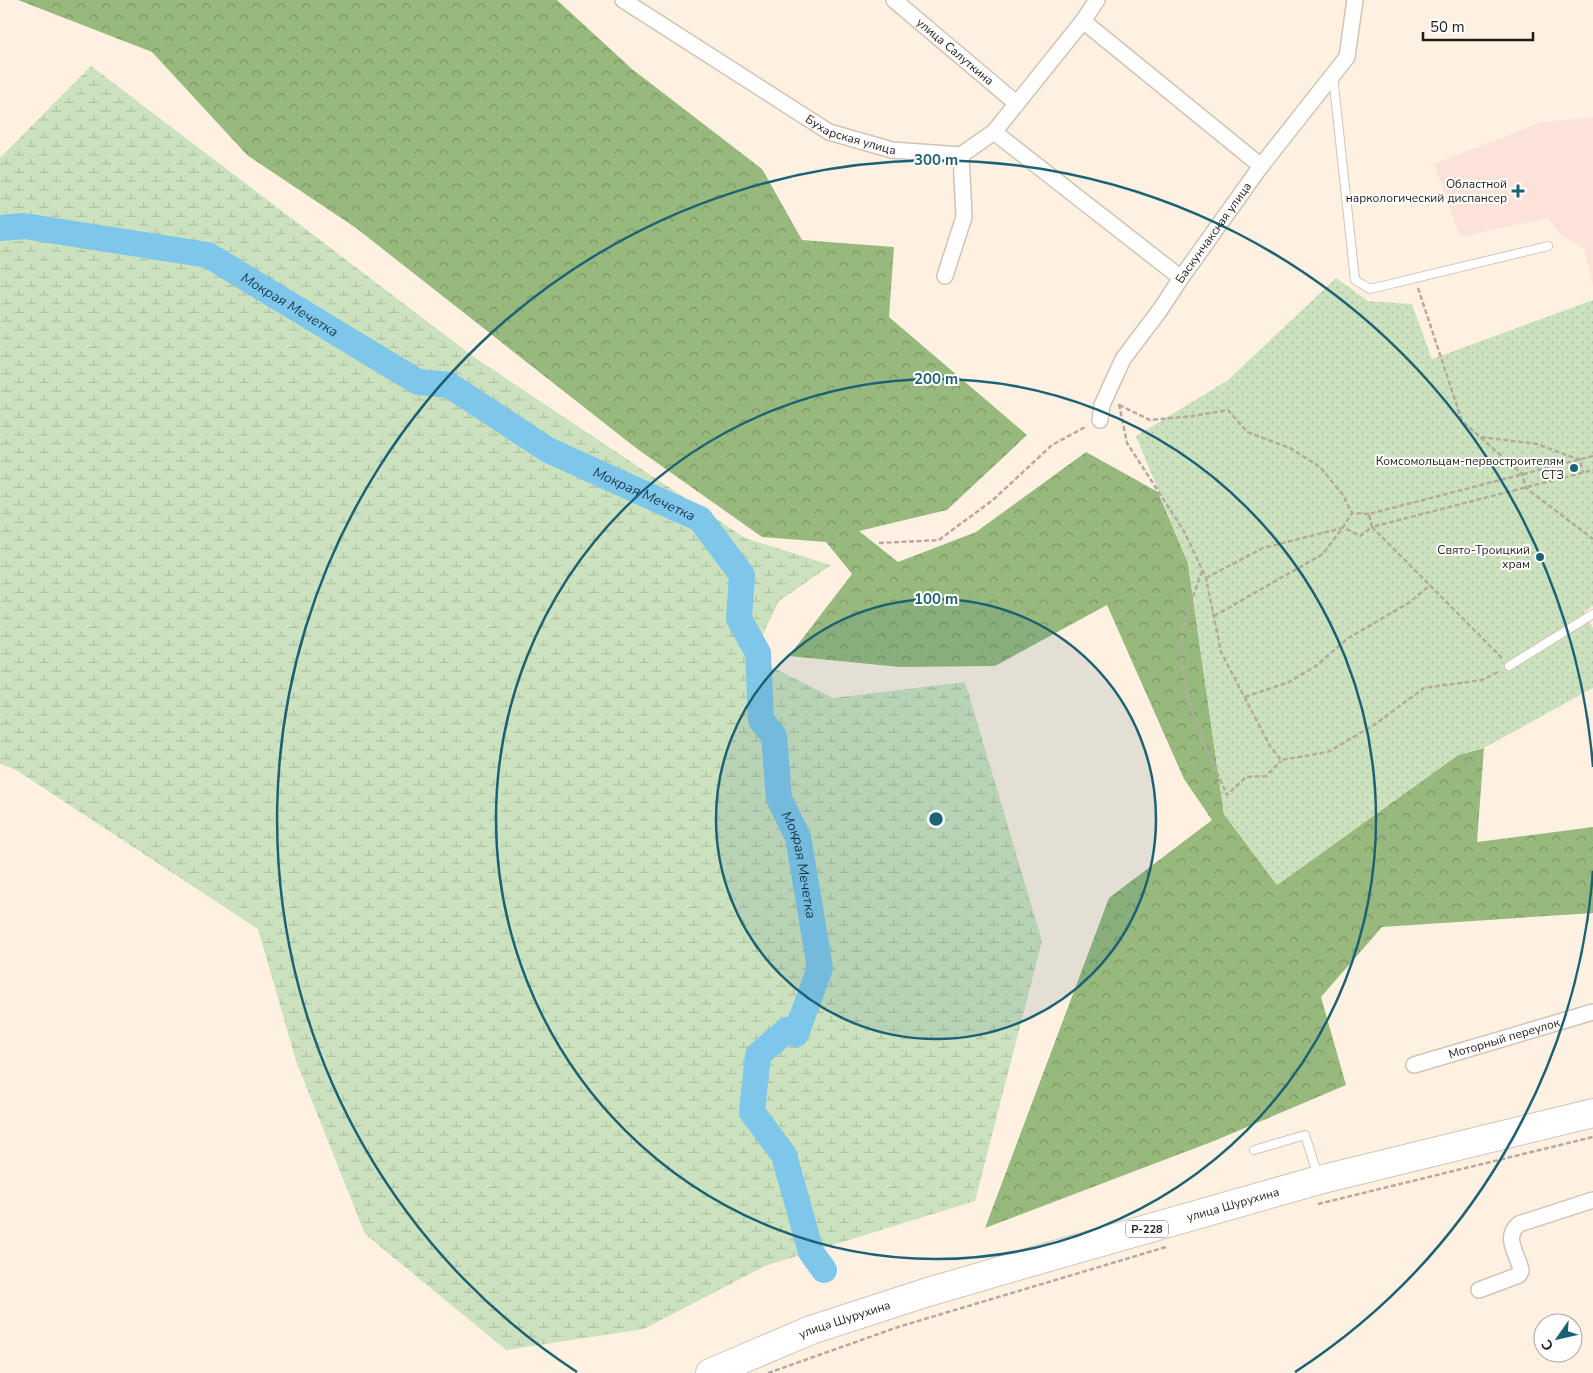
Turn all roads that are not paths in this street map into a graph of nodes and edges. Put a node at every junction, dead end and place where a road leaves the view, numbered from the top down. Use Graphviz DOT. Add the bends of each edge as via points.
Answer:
graph roads {
  1 [pos="622,0"];
  2 [pos="894,0"];
  3 [pos="1097,0"];
  4 [pos="1355,0"];
  5 [pos="1083,20"];
  6 [pos="1333,76"];
  7 [pos="1016,103"];
  8 [pos="994,132"];
  9 [pos="961,155"];
  10 [pos="1261,166"];
  11 [pos="1548,246"];
  12 [pos="945,276"];
  13 [pos="1181,278"];
  14 [pos="1100,420"];
  15 [pos="1593,614"];
  16 [pos="1509,666"];
  17 [pos="1593,1012"];
  18 [pos="1414,1065"];
  19 [pos="1593,1113"];
  20 [pos="1254,1150"];
  21 [pos="1316,1193"];
  22 [pos="1593,1200"];
  23 [pos="1479,1290"];
  24 [pos="710,1373"];
  1 -- 9 [label="street, Бухарская улица" via="829,132 892,150"];
  2 -- 7 [label="street, улица Салуткина"];
  3 -- 5 [label="street"];
  4 -- 6 [label="street, Баскунчакская улица" via="1347,56"];
  5 -- 7 [label="street"];
  5 -- 10 [label="street"];
  6 -- 10 [label="street, Баскунчакская улица"];
  6 -- 11 [label="lane" via="1356,280 1370,289"];
  7 -- 8 [label="street"];
  8 -- 9 [label="street"];
  8 -- 13 [label="street"];
  9 -- 12 [label="street" via="964,217"];
  10 -- 13 [label="street, Баскунчакская улица"];
  13 -- 14 [label="street, Баскунчакская улица" via="1123,359 1102,405"];
  15 -- 16 [label="lane"];
  17 -- 18 [label="street, Моторный переулок"];
  19 -- 21 [label="highway, улица Шурухина / Р-228"];
  20 -- 21 [label="lane" via="1305,1135"];
  21 -- 24 [label="highway, улица Шурухина / Р-228" via="928,1292 811,1330"];
  22 -- 23 [label="street" via="1519,1224 1511,1233 1510,1240 1522,1272"];
}
